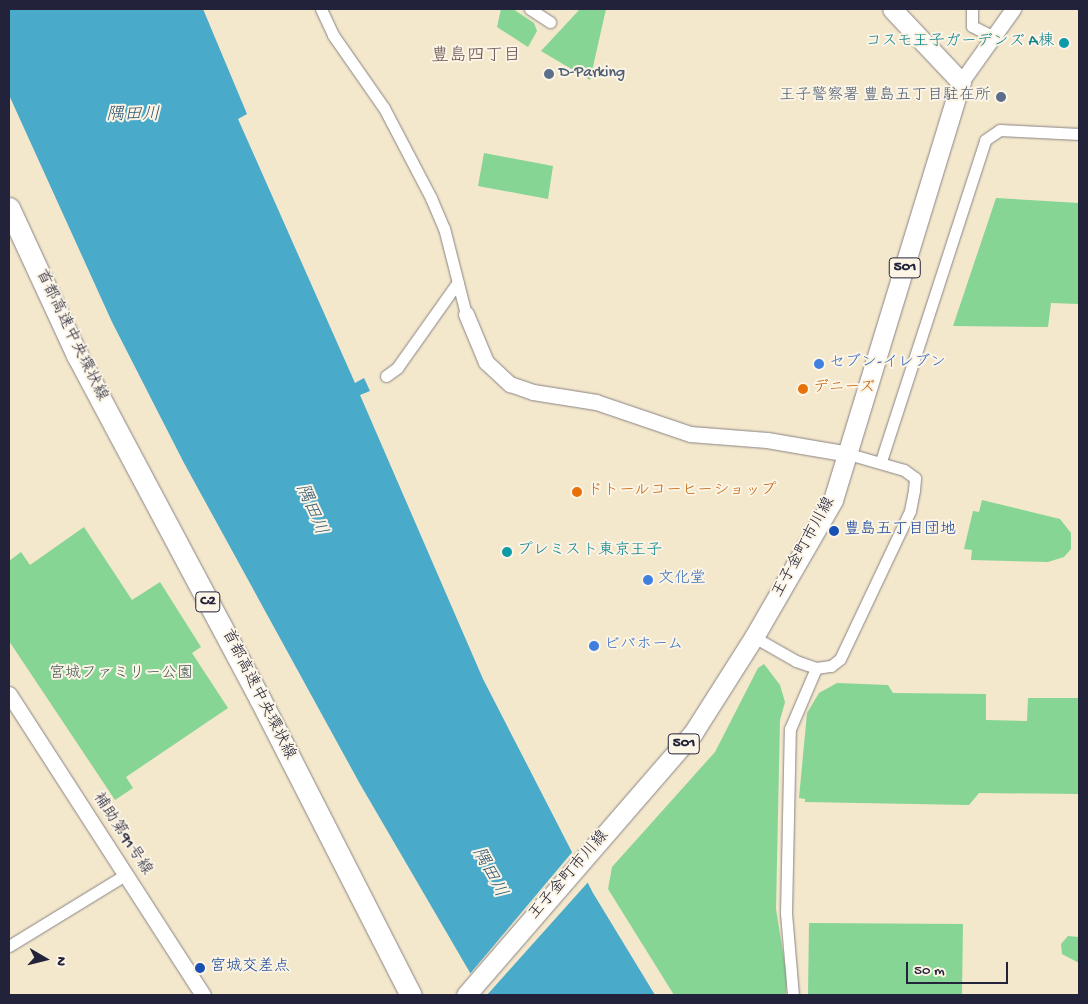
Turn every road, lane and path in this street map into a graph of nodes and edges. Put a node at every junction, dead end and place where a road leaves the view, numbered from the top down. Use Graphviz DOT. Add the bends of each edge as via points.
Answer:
graph roads {
  1 [pos="321,9"];
  2 [pos="530,9"];
  3 [pos="892,9"];
  4 [pos="972,9"];
  5 [pos="1013,9"];
  6 [pos="550,22"];
  7 [pos="992,36"];
  8 [pos="961,82"];
  9 [pos="1079,134"];
  10 [pos="9,208"];
  11 [pos="9,222"];
  12 [pos="458,282"];
  13 [pos="466,314"];
  14 [pos="386,376"];
  15 [pos="849,454"];
  16 [pos="881,461"];
  17 [pos="754,637"];
  18 [pos="816,668"];
  19 [pos="9,694"];
  20 [pos="125,875"];
  21 [pos="9,946"];
  22 [pos="203,995"];
  23 [pos="404,995"];
  24 [pos="411,995"];
  25 [pos="466,995"];
  26 [pos="793,995"];
  1 -- 12 [label="street" via="333,35 384,108 427,190 444,228"];
  2 -- 6 [label="street"];
  3 -- 8 [label="main road"];
  4 -- 7 [label="street" via="972,26"];
  5 -- 7 [label="street"];
  7 -- 8 [label="street"];
  8 -- 15 [label="main road, 王子金町市川線 / 501"];
  9 -- 16 [label="street" via="1000,130 985,140"];
  10 -- 24 [label="highway, 首都高速中央環状線 / C2" via="77,355 260,699"];
  11 -- 23 [label="highway, 首都高速中央環状線 / C2" via="71,357 255,701"];
  12 -- 13 [label="street"];
  12 -- 14 [label="street" via="397,368"];
  13 -- 15 [label="street" via="486,362 510,384 533,392 596,402 690,434 767,440"];
  15 -- 16 [label="street"];
  15 -- 17 [label="main road, 王子金町市川線 / 501" via="820,526"];
  16 -- 18 [label="street" via="915,478 910,511 840,659 830,666"];
  17 -- 18 [label="street" via="796,661"];
  17 -- 25 [label="main road, 王子金町市川線 / 501" via="693,733"];
  18 -- 26 [label="street" via="790,729 786,913"];
  19 -- 20 [label="street, 補助第91号線"];
  20 -- 21 [label="street"];
  20 -- 22 [label="street, 補助第91号線"];
}
